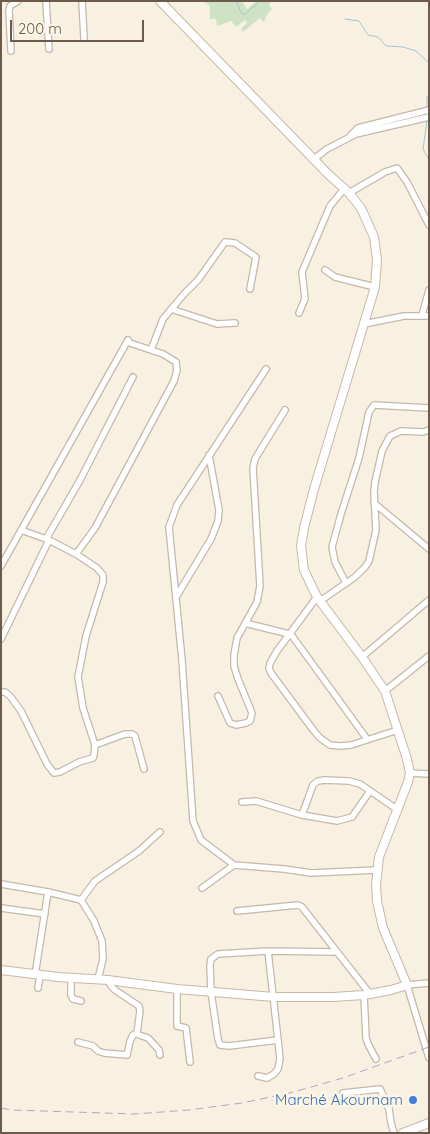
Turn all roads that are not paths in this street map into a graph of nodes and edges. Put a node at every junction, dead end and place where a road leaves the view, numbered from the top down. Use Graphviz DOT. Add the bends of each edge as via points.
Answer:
graph roads {
  1 [pos="18,1"];
  2 [pos="46,1"];
  3 [pos="82,1"];
  4 [pos="160,1"];
  5 [pos="84,38"];
  6 [pos="48,49"];
  7 [pos="11,51"];
  8 [pos="427,113"];
  9 [pos="314,159"];
  10 [pos="347,191"];
  11 [pos="429,225"];
  12 [pos="325,270"];
  13 [pos="375,287"];
  14 [pos="250,289"];
  15 [pos="429,290"];
  16 [pos="171,309"];
  17 [pos="299,313"];
  18 [pos="425,315"];
  19 [pos="235,323"];
  20 [pos="364,324"];
  21 [pos="151,350"];
  22 [pos="266,369"];
  23 [pos="133,377"];
  24 [pos="429,408"];
  25 [pos="285,410"];
  26 [pos="429,430"];
  27 [pos="209,455"];
  28 [pos="374,503"];
  29 [pos="21,530"];
  30 [pos="47,540"];
  31 [pos="429,548"];
  32 [pos="76,554"];
  33 [pos="1,566"];
  34 [pos="346,583"];
  35 [pos="176,597"];
  36 [pos="318,599"];
  37 [pos="429,600"];
  38 [pos="245,623"];
  39 [pos="289,633"];
  40 [pos="1,639"];
  41 [pos="429,656"];
  42 [pos="362,657"];
  43 [pos="385,691"];
  44 [pos="1,692"];
  45 [pos="218,696"];
  46 [pos="398,730"];
  47 [pos="367,739"];
  48 [pos="95,745"];
  49 [pos="144,769"];
  50 [pos="410,773"];
  51 [pos="429,774"];
  52 [pos="370,791"];
  53 [pos="242,802"];
  54 [pos="398,810"];
  55 [pos="302,815"];
  56 [pos="160,832"];
  57 [pos="234,865"];
  58 [pos="377,870"];
  59 [pos="1,884"];
  60 [pos="202,888"];
  61 [pos="48,892"];
  62 [pos="81,900"];
  63 [pos="1,908"];
  64 [pos="237,911"];
  65 [pos="44,914"];
  66 [pos="268,951"];
  67 [pos="336,952"];
  68 [pos="1,970"];
  69 [pos="37,975"];
  70 [pos="71,978"];
  71 [pos="98,979"];
  72 [pos="108,980"];
  73 [pos="429,983"];
  74 [pos="407,985"];
  75 [pos="38,988"];
  76 [pos="176,988"];
  77 [pos="211,992"];
  78 [pos="367,994"];
  79 [pos="274,997"];
  80 [pos="81,1001"];
  81 [pos="137,1033"];
  82 [pos="278,1040"];
  83 [pos="78,1042"];
  84 [pos="160,1055"];
  85 [pos="429,1058"];
  86 [pos="376,1059"];
  87 [pos="190,1062"];
  88 [pos="258,1076"];
  89 [pos="343,1093"];
  90 [pos="429,1123"];
  91 [pos="394,1133"];
  92 [pos="403,1133"];
  1 -- 7 [label="street" via="10,6 9,11"];
  2 -- 6 [label="street"];
  3 -- 5 [label="street"];
  4 -- 9 [label="street"];
  8 -- 9 [label="street" via="350,137"];
  9 -- 10 [label="street"];
  10 -- 11 [label="street" via="397,168"];
  10 -- 13 [label="street" via="361,208 374,236 377,260"];
  10 -- 17 [label="street" via="330,206 302,272 305,299"];
  12 -- 13 [label="street" via="335,277"];
  13 -- 20 [label="street"];
  14 -- 16 [label="street" via="256,256 225,242 198,280"];
  15 -- 18 [label="street"];
  16 -- 19 [label="street" via="217,324"];
  16 -- 21 [label="street" via="158,328"];
  18 -- 20 [label="street"];
  20 -- 36 [label="street" via="302,537 304,570"];
  21 -- 29 [label="street" via="127,341"];
  21 -- 32 [label="street" via="176,362 176,374 95,528"];
  22 -- 27 [label="street"];
  23 -- 30 [label="street"];
  24 -- 34 [label="street" via="374,405 370,412 332,548"];
  25 -- 38 [label="street" via="253,464 260,586 257,602"];
  26 -- 28 [label="street" via="401,431 390,436 382,451"];
  27 -- 35 [label="street" via="170,521"];
  27 -- 35 [label="street" via="218,521 211,539"];
  28 -- 31 [label="street"];
  28 -- 34 [label="street" via="376,530 369,561"];
  29 -- 30 [label="street"];
  29 -- 33 [label="street"];
  30 -- 32 [label="street"];
  30 -- 40 [label="street"];
  32 -- 48 [label="street" via="102,572 104,578 86,636 78,677 83,708"];
  34 -- 36 [label="street"];
  35 -- 57 [label="street" via="193,821 201,840"];
  36 -- 39 [label="street"];
  36 -- 42 [label="street"];
  37 -- 42 [label="street"];
  38 -- 39 [label="street"];
  38 -- 45 [label="street" via="236,638 234,666 252,713 250,721 236,725 230,723"];
  39 -- 47 [label="street"];
  39 -- 47 [label="street" via="269,668 314,731 326,742 340,746"];
  41 -- 43 [label="street"];
  42 -- 43 [label="street"];
  43 -- 46 [label="street"];
  44 -- 48 [label="street" via="10,696 21,711 54,773 92,758"];
  46 -- 47 [label="street"];
  46 -- 50 [label="street"];
  48 -- 49 [label="street" via="132,734"];
  50 -- 51 [label="street"];
  50 -- 54 [label="street"];
  52 -- 54 [label="street"];
  52 -- 55 [label="street" via="356,813 346,820"];
  52 -- 55 [label="street" via="349,781 318,781 311,789"];
  53 -- 55 [label="street" via="256,802"];
  54 -- 58 [label="street"];
  56 -- 62 [label="street" via="139,851 95,881"];
  57 -- 58 [label="street" via="311,873"];
  57 -- 60 [label="street"];
  58 -- 74 [label="street" via="383,928"];
  59 -- 61 [label="street"];
  61 -- 62 [label="street"];
  61 -- 65 [label="street"];
  62 -- 71 [label="street" via="102,941 103,959"];
  63 -- 65 [label="street"];
  64 -- 67 [label="street" via="298,905"];
  65 -- 69 [label="street"];
  66 -- 67 [label="street"];
  66 -- 77 [label="street" via="218,954 211,960"];
  66 -- 79 [label="street"];
  67 -- 78 [label="street"];
  68 -- 69 [label="street"];
  69 -- 70 [label="street"];
  69 -- 75 [label="street"];
  70 -- 71 [label="street"];
  70 -- 80 [label="street" via="71,995"];
  71 -- 72 [label="street"];
  72 -- 76 [label="street"];
  72 -- 81 [label="street" via="111,986 139,1006"];
  73 -- 74 [label="street"];
  74 -- 78 [label="street"];
  74 -- 85 [label="street"];
  76 -- 77 [label="street"];
  76 -- 87 [label="street" via="178,1026 186,1028"];
  77 -- 79 [label="street"];
  77 -- 82 [label="street" via="220,1045"];
  78 -- 79 [label="street"];
  78 -- 86 [label="street" via="366,1038"];
  79 -- 82 [label="street"];
  81 -- 83 [label="street" via="130,1041 127,1055 98,1051 94,1046"];
  81 -- 84 [label="street" via="148,1038"];
  82 -- 88 [label="street" via="278,1069 267,1078"];
  89 -- 91 [label="street" via="380,1089 389,1109"];
  90 -- 92 [label="street"];
}
